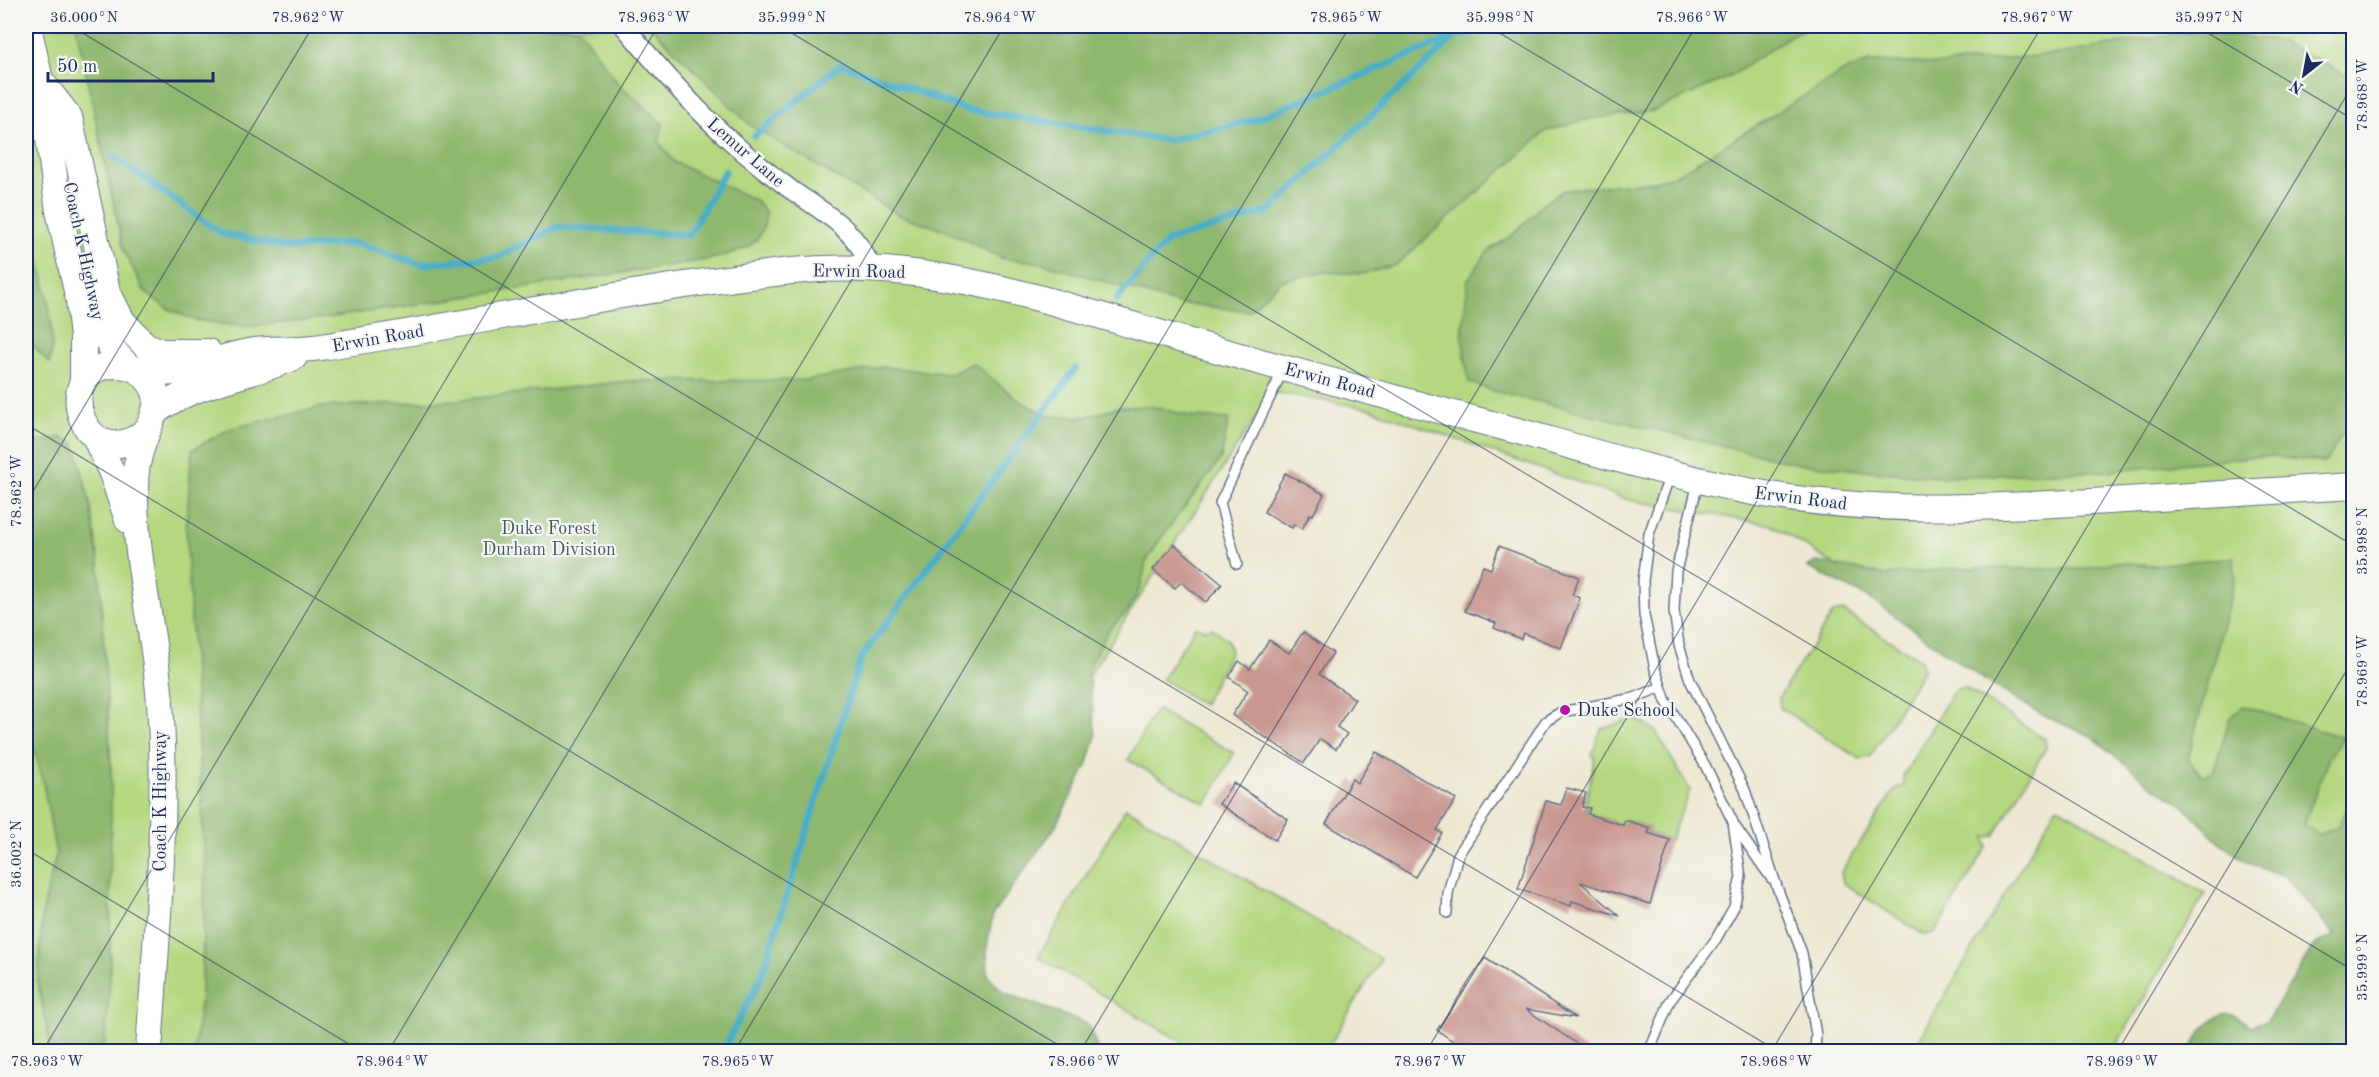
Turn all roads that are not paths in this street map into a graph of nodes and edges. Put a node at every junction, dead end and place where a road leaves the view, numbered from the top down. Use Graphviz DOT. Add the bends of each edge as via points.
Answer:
graph roads {
  1 [pos="28,26"];
  2 [pos="624,26"];
  3 [pos="40,80"];
  4 [pos="872,270"];
  5 [pos="312,349"];
  6 [pos="243,352"];
  7 [pos="133,368"];
  8 [pos="1284,368"];
  9 [pos="83,383"];
  10 [pos="152,420"];
  11 [pos="95,437"];
  12 [pos="1671,473"];
  13 [pos="1698,480"];
  14 [pos="2354,486"];
  15 [pos="139,552"];
  16 [pos="1238,564"];
  17 [pos="1661,687"];
  18 [pos="1732,822"];
  19 [pos="1777,887"];
  20 [pos="1447,913"];
  21 [pos="148,1052"];
  22 [pos="1649,1052"];
  23 [pos="1815,1052"];
  1 -- 3 [label="main road, Coach K Highway"];
  2 -- 4 [label="street, Lemur Lane" via="732,142 843,226 866,252"];
  3 -- 6 [label="main road" via="69,117 107,291 122,321 145,345 161,352"];
  3 -- 7 [label="main road, Coach K Highway" via="56,119 98,322 117,356"];
  3 -- 9 [label="main road, Coach K Highway" via="59,211 79,300"];
  4 -- 5 [label="main road, Erwin Road" via="812,269 692,284"];
  4 -- 8 [label="main road, Erwin Road" via="949,276 984,284"];
  5 -- 6 [label="main road, Erwin Road"];
  5 -- 10 [label="main road, Erwin Road" via="176,397"];
  6 -- 7 [label="main road, Erwin Road" via="195,368 164,372"];
  7 -- 9 [label="main road" via="120,364 103,367"];
  7 -- 10 [label="main road, Coach K Highway" via="151,384 156,402"];
  8 -- 12 [label="main road, Erwin Road"];
  8 -- 16 [label="lane" via="1220,502"];
  9 -- 11 [label="main road, Coach K Highway" via="78,408"];
  10 -- 11 [label="main road" via="139,437 129,441 106,442"];
  10 -- 15 [label="main road, Coach K Highway" via="138,459 135,488"];
  11 -- 15 [label="main road, Coach K Highway" via="112,473"];
  12 -- 13 [label="main road, Erwin Road"];
  12 -- 17 [label="lane" via="1649,534 1643,581 1644,615"];
  13 -- 14 [label="main road, Erwin Road" via="1749,492 1835,504 1947,508"];
  13 -- 19 [label="lane" via="1676,571 1674,611 1679,645 1690,680 1745,790"];
  15 -- 21 [label="main road, Coach K Highway" via="158,682 163,754 161,863"];
  17 -- 18 [label="lane"];
  17 -- 20 [label="lane" via="1634,698 1561,712 1546,721 1458,855"];
  18 -- 19 [label="lane"];
  18 -- 22 [label="lane" via="1741,877 1734,908 1670,1001"];
  19 -- 23 [label="lane" via="1802,953 1816,1035"];
}
